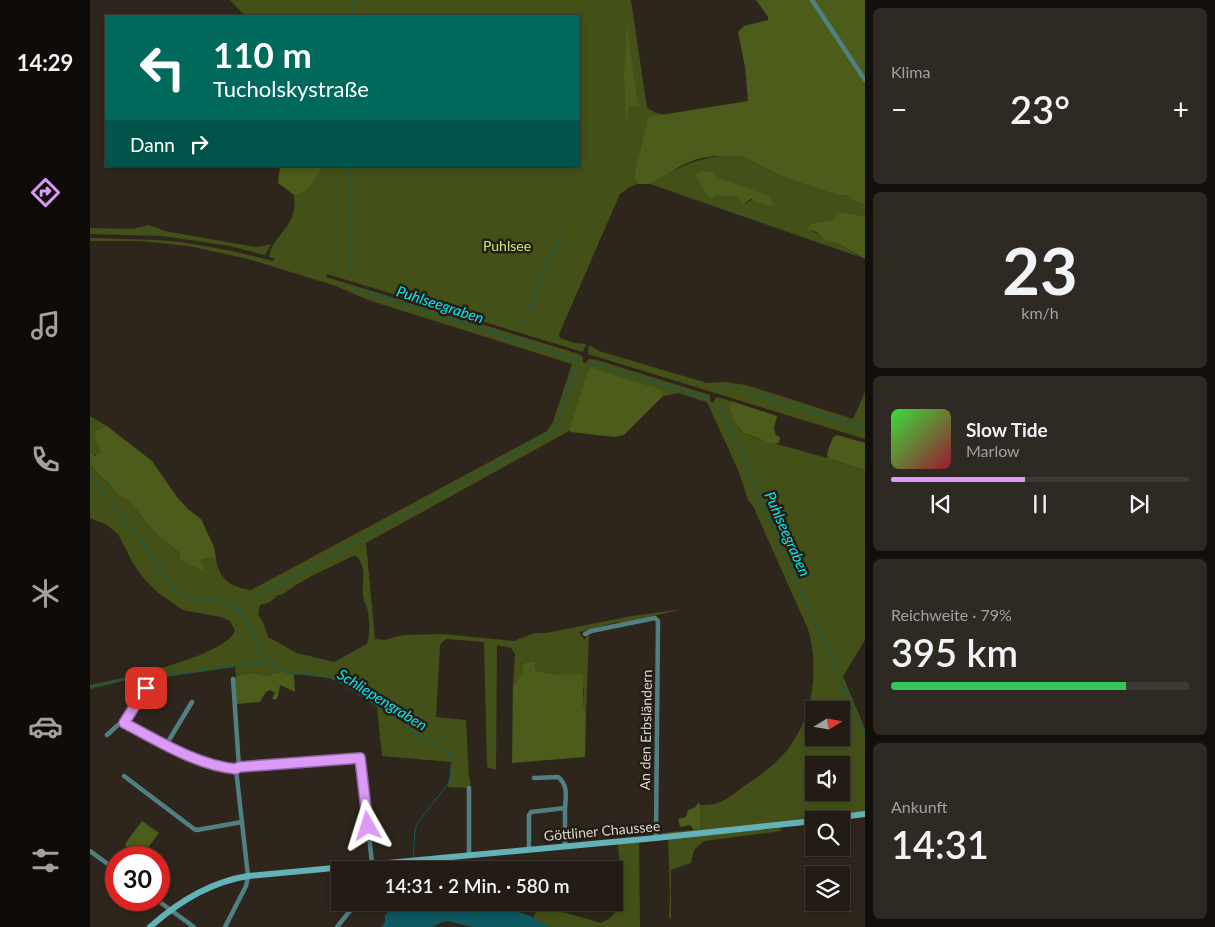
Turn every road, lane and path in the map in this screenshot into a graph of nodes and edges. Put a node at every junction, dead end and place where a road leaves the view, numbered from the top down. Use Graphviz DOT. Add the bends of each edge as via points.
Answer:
graph roads {
  1 [pos="812,0"];
  2 [pos="865,80"];
  3 [pos="585,634"];
  4 [pos="233,679"];
  5 [pos="146,688"];
  6 [pos="192,702"];
  7 [pos="124,723"];
  8 [pos="107,734"];
  9 [pos="166,745"];
  10 [pos="238,768"];
  11 [pos="124,776"];
  12 [pos="534,778"];
  13 [pos="469,788"];
  14 [pos="565,808"];
  15 [pos="865,814"];
  16 [pos="850,816"];
  17 [pos="242,822"];
  18 [pos="805,822"];
  19 [pos="656,838"];
  20 [pos="565,847"];
  21 [pos="529,849"];
  22 [pos="90,851"];
  23 [pos="469,855"];
  24 [pos="372,861"];
  25 [pos="403,861"];
  26 [pos="105,862"];
  27 [pos="331,868"];
  28 [pos="248,876"];
  29 [pos="170,910"];
  30 [pos="169,911"];
  31 [pos="350,911"];
  32 [pos="150,927"];
  33 [pos="194,927"];
  34 [pos="224,927"];
  35 [pos="337,927"];
  1 -- 2 [label="street"];
  3 -- 19 [label="street, An den Erbsländern" via="655,618 658,621"];
  4 -- 10 [label="street"];
  5 -- 7 [label="street"];
  6 -- 9 [label="street"];
  7 -- 8 [label="street"];
  7 -- 9 [label="street"];
  9 -- 10 [label="street" via="201,761"];
  10 -- 17 [label="street"];
  10 -- 24 [label="street" via="361,758"];
  11 -- 17 [label="street" via="194,829"];
  12 -- 14 [label="street" via="558,776 564,781"];
  13 -- 23 [label="street"];
  14 -- 20 [label="street"];
  14 -- 21 [label="street" via="531,812"];
  15 -- 16 [label="street"];
  17 -- 28 [label="street"];
  18 -- 19 [label="street, Göttliner Chaussee"];
  19 -- 20 [label="street, Göttliner Chaussee"];
  20 -- 21 [label="street, Göttliner Chaussee"];
  21 -- 23 [label="street, Göttliner Chaussee"];
  22 -- 26 [label="street"];
  23 -- 25 [label="street, Göttliner Chaussee"];
  27 -- 28 [label="street, Göttliner Chaussee"];
  28 -- 29 [label="street, Göttliner Chaussee" via="204,889"];
  28 -- 34 [label="street"];
  29 -- 33 [label="street"];
  30 -- 32 [label="street, Göttliner Chaussee"];
  31 -- 35 [label="street"];
}
